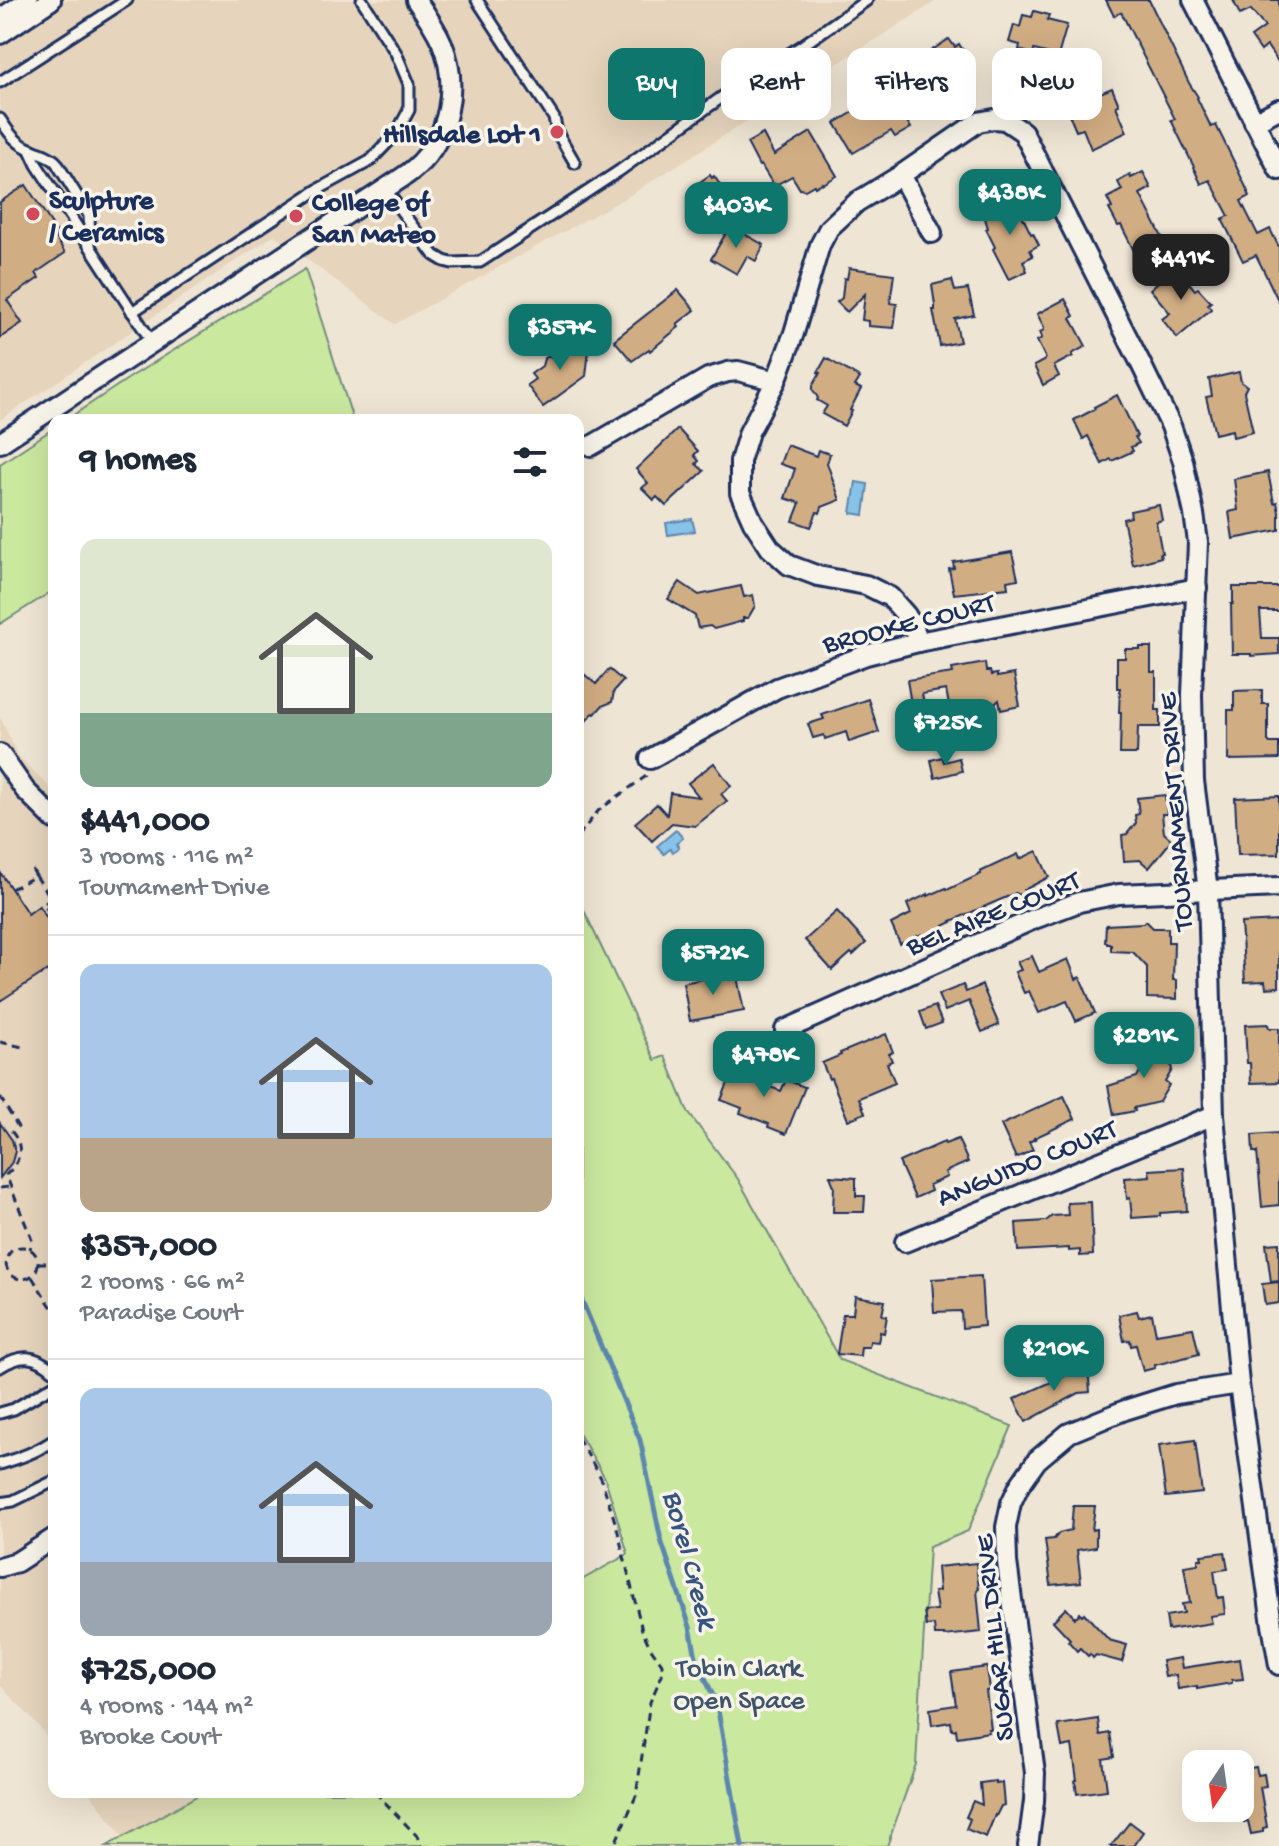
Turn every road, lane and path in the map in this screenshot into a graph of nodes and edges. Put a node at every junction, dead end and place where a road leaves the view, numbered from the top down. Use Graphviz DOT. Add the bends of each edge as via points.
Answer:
graph roads {
  1 [pos="28,0"];
  2 [pos="51,0"];
  3 [pos="127,0"];
  4 [pos="362,0"];
  5 [pos="416,0"];
  6 [pos="477,0"];
  7 [pos="867,0"];
  8 [pos="1193,0"];
  9 [pos="0,19"];
  10 [pos="0,34"];
  11 [pos="0,82"];
  12 [pos="1279,109"];
  13 [pos="0,119"];
  14 [pos="1254,122"];
  15 [pos="30,150"];
  16 [pos="575,163"];
  17 [pos="1279,170"];
  18 [pos="901,175"];
  19 [pos="385,189"];
  20 [pos="932,233"];
  21 [pos="90,246"];
  22 [pos="132,312"];
  23 [pos="152,342"];
  24 [pos="776,381"];
  25 [pos="0,443"];
  26 [pos="591,446"];
  27 [pos="1197,588"];
  28 [pos="918,642"];
  29 [pos="0,754"];
  30 [pos="650,759"];
  31 [pos="48,813"];
  32 [pos="584,829"];
  33 [pos="31,867"];
  34 [pos="36,876"];
  35 [pos="1279,887"];
  36 [pos="11,889"];
  37 [pos="1208,891"];
  38 [pos="48,893"];
  39 [pos="785,1030"];
  40 [pos="0,1042"];
  41 [pos="27,1048"];
  42 [pos="0,1097"];
  43 [pos="1214,1115"];
  44 [pos="9,1187"];
  45 [pos="0,1188"];
  46 [pos="905,1242"];
  47 [pos="30,1249"];
  48 [pos="38,1263"];
  49 [pos="48,1263"];
  50 [pos="31,1276"];
  51 [pos="48,1302"];
  52 [pos="48,1366"];
  53 [pos="0,1367"];
  54 [pos="1239,1384"];
  55 [pos="48,1389"];
  56 [pos="0,1413"];
  57 [pos="48,1444"];
  58 [pos="584,1448"];
  59 [pos="0,1464"];
  60 [pos="48,1484"];
  61 [pos="0,1503"];
  62 [pos="48,1542"];
  63 [pos="0,1567"];
  64 [pos="1279,1665"];
  65 [pos="381,1798"];
  66 [pos="421,1846"];
  67 [pos="614,1846"];
  68 [pos="1028,1846"];
  1 -- 9 [label="street"];
  2 -- 10 [label="street"];
  3 -- 11 [label="lane"];
  4 -- 22 [label="lane" via="409,84 409,110 396,134 370,161"];
  5 -- 19 [label="street" via="447,60 449,108 430,152"];
  6 -- 16 [label="lane" via="554,118"];
  7 -- 19 [label="lane" via="480,262 452,263 434,255"];
  8 -- 14 [label="street"];
  12 -- 14 [label="street"];
  13 -- 15 [label="lane"];
  14 -- 17 [label="street"];
  15 -- 21 [label="lane"];
  15 -- 21 [label="lane" via="56,162 85,206"];
  18 -- 20 [label="street"];
  18 -- 24 [label="street, TOURNAMENT DRIVE" via="857,202 829,228"];
  18 -- 27 [label="street, TOURNAMENT DRIVE" via="978,122 1005,120 1023,132 1171,426 1194,514"];
  19 -- 23 [label="street"];
  21 -- 22 [label="lane"];
  22 -- 23 [label="lane"];
  23 -- 25 [label="street"];
  24 -- 26 [label="street" via="738,371 708,378"];
  24 -- 28 [label="street, TOURNAMENT DRIVE" via="740,461 740,493 753,522 789,565 866,585 890,597 906,615"];
  27 -- 28 [label="street, BROOKE COURT"];
  27 -- 37 [label="street, TOURNAMENT DRIVE" via="1194,781"];
  28 -- 30 [label="street, BROOKE COURT" via="777,688"];
  29 -- 31 [label="street"];
  30 -- 32 [label="path" via="649,775 599,810"];
  33 -- 34 [label="path"];
  34 -- 36 [label="path"];
  34 -- 38 [label="path"];
  35 -- 37 [label="street, BEL AIRE COURT"];
  37 -- 39 [label="street, BEL AIRE COURT" via="1119,894 1079,902"];
  37 -- 43 [label="street, TOURNAMENT DRIVE"];
  40 -- 41 [label="path"];
  42 -- 44 [label="path" via="18,1127 12,1132 20,1156 6,1175"];
  43 -- 46 [label="street, ANGUIDO COURT"];
  43 -- 54 [label="street, TOURNAMENT DRIVE"];
  44 -- 45 [label="path"];
  44 -- 47 [label="path" via="32,1240"];
  47 -- 48 [label="path"];
  47 -- 50 [label="path" via="19,1247 5,1261 15,1277"];
  48 -- 49 [label="path"];
  48 -- 50 [label="path"];
  50 -- 51 [label="path"];
  52 -- 53 [label="lane" via="15,1357"];
  54 -- 64 [label="street, TOURNAMENT DRIVE"];
  54 -- 68 [label="street, SUGAR HILL DRIVE" via="1176,1394 1069,1433 1037,1460 1019,1486 1006,1538 1035,1773"];
  55 -- 56 [label="lane"];
  57 -- 59 [label="lane"];
  58 -- 67 [label="path" via="601,1478 617,1528 642,1630 662,1664 650,1702 636,1796"];
  60 -- 61 [label="lane"];
  62 -- 63 [label="street"];
  65 -- 66 [label="path"];
}
